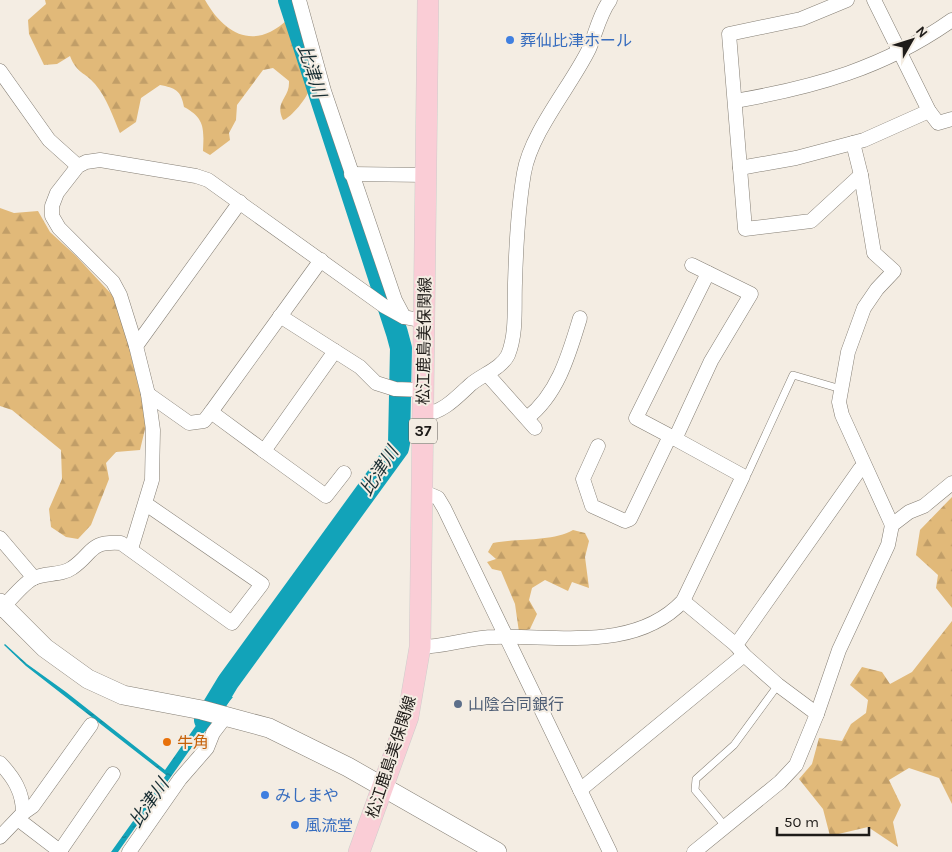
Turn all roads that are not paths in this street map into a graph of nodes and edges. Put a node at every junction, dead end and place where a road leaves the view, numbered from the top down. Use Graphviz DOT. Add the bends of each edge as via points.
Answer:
graph roads {
  1 [pos="299,0"];
  2 [pos="428,0"];
  3 [pos="610,0"];
  4 [pos="848,0"];
  5 [pos="874,0"];
  6 [pos="952,20"];
  7 [pos="899,51"];
  8 [pos="0,71"];
  9 [pos="735,101"];
  10 [pos="929,111"];
  11 [pos="952,119"];
  12 [pos="853,143"];
  13 [pos="78,166"];
  14 [pos="740,168"];
  15 [pos="352,174"];
  16 [pos="426,175"];
  17 [pos="861,175"];
  18 [pos="240,202"];
  19 [pos="321,260"];
  20 [pos="692,265"];
  21 [pos="708,273"];
  22 [pos="280,316"];
  23 [pos="409,317"];
  24 [pos="580,318"];
  25 [pos="136,346"];
  26 [pos="335,351"];
  27 [pos="487,374"];
  28 [pos="408,390"];
  29 [pos="841,390"];
  30 [pos="148,394"];
  31 [pos="211,412"];
  32 [pos="423,415"];
  33 [pos="673,438"];
  34 [pos="598,446"];
  35 [pos="264,452"];
  36 [pos="865,467"];
  37 [pos="344,473"];
  38 [pos="743,476"];
  39 [pos="952,483"];
  40 [pos="422,491"];
  41 [pos="146,504"];
  42 [pos="892,525"];
  43 [pos="0,538"];
  44 [pos="131,549"];
  45 [pos="34,578"];
  46 [pos="683,601"];
  47 [pos="1,606"];
  48 [pos="506,637"];
  49 [pos="420,647"];
  50 [pos="740,650"];
  51 [pos="778,685"];
  52 [pos="817,714"];
  53 [pos="225,716"];
  54 [pos="91,725"];
  55 [pos="0,764"];
  56 [pos="113,774"];
  57 [pos="382,787"];
  58 [pos="580,790"];
  59 [pos="21,816"];
  60 [pos="725,826"];
  61 [pos="0,837"];
  62 [pos="61,852"];
  63 [pos="129,852"];
  64 [pos="359,852"];
  65 [pos="497,852"];
  66 [pos="610,852"];
  67 [pos="694,852"];
  1 -- 15 [label="street" via="324,91"];
  2 -- 16 [label="main road, 松江鹿島美保関線 / 37"];
  3 -- 27 [label="street" via="589,49 553,108 528,159 516,256 513,334 508,355"];
  4 -- 9 [label="street" via="801,19 729,34"];
  5 -- 7 [label="street"];
  6 -- 7 [label="street" via="932,35"];
  7 -- 9 [label="street" via="826,81"];
  7 -- 10 [label="street"];
  8 -- 13 [label="street" via="49,140"];
  9 -- 14 [label="street"];
  10 -- 11 [label="street" via="938,123"];
  10 -- 12 [label="street"];
  12 -- 14 [label="street"];
  12 -- 17 [label="street"];
  13 -- 18 [label="street" via="100,160 196,176 216,184"];
  13 -- 25 [label="street" via="57,193 52,216 59,228 113,282"];
  14 -- 17 [label="street" via="745,230 811,221"];
  15 -- 16 [label="street"];
  15 -- 23 [label="street" via="395,300"];
  16 -- 23 [label="main road, 松江鹿島美保関線 / 37"];
  17 -- 29 [label="street" via="874,253 894,271 864,308 848,352"];
  18 -- 19 [label="street"];
  18 -- 25 [label="street"];
  19 -- 22 [label="street"];
  19 -- 23 [label="street" via="384,306"];
  20 -- 21 [label="street"];
  21 -- 33 [label="street" via="636,418"];
  21 -- 33 [label="street" via="751,294 707,369"];
  22 -- 26 [label="street"];
  22 -- 31 [label="street"];
  23 -- 28 [label="main road, 松江鹿島美保関線 / 37"];
  24 -- 27 [label="street" via="565,367 531,423"];
  25 -- 30 [label="street"];
  26 -- 28 [label="street" via="360,367 376,383"];
  26 -- 35 [label="street"];
  27 -- 32 [label="street" via="443,409"];
  28 -- 32 [label="main road, 松江鹿島美保関線 / 37"];
  29 -- 36 [label="street" via="840,408"];
  29 -- 38 [label="lane" via="793,376 752,465"];
  30 -- 31 [label="street" via="189,423 204,421"];
  30 -- 41 [label="street" via="154,461"];
  31 -- 35 [label="street"];
  32 -- 40 [label="main road, 松江鹿島美保関線 / 37"];
  33 -- 34 [label="street" via="630,519 625,521 592,506 583,479"];
  33 -- 38 [label="street"];
  35 -- 37 [label="street" via="326,496"];
  36 -- 42 [label="street"];
  36 -- 50 [label="street" via="860,469 837,500"];
  38 -- 46 [label="street"];
  39 -- 42 [label="street" via="924,506"];
  40 -- 48 [label="street" via="438,498 444,508"];
  40 -- 49 [label="main road, 松江鹿島美保関線 / 37"];
  41 -- 44 [label="street"];
  41 -- 44 [label="street" via="262,584 232,623"];
  42 -- 52 [label="street" via="888,545 839,650"];
  43 -- 45 [label="street"];
  44 -- 45 [label="street" via="121,543 107,542 93,547 72,568"];
  45 -- 47 [label="street"];
  46 -- 48 [label="street" via="658,622 632,631 574,640"];
  46 -- 50 [label="street"];
  47 -- 53 [label="street" via="45,648 88,679 122,695"];
  48 -- 49 [label="street"];
  48 -- 58 [label="street"];
  49 -- 57 [label="main road, 松江鹿島美保関線 / 37" via="408,717"];
  50 -- 51 [label="street"];
  50 -- 58 [label="street"];
  51 -- 52 [label="street"];
  51 -- 60 [label="lane" via="734,745 696,778 695,790"];
  52 -- 60 [label="street" via="796,765"];
  53 -- 57 [label="street" via="269,728 299,741"];
  53 -- 63 [label="street" via="207,748 180,779"];
  54 -- 59 [label="street" via="33,806"];
  55 -- 59 [label="street" via="20,790"];
  56 -- 62 [label="street"];
  57 -- 64 [label="main road, 松江鹿島美保関線 / 37"];
  57 -- 65 [label="street"];
  58 -- 66 [label="street"];
  59 -- 61 [label="street"];
  59 -- 62 [label="street"];
  60 -- 67 [label="street"];
}
